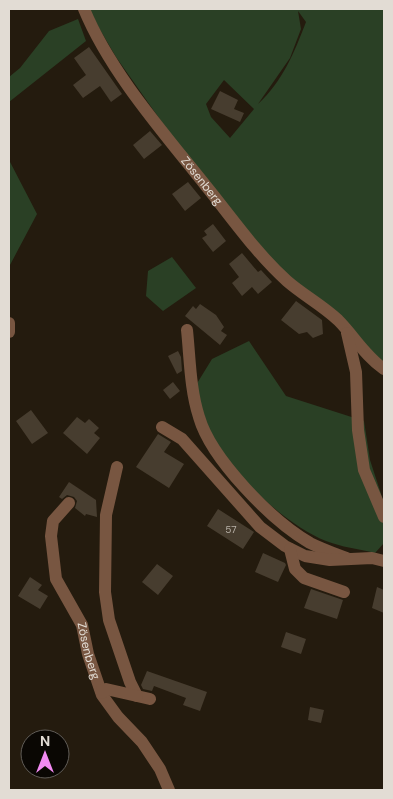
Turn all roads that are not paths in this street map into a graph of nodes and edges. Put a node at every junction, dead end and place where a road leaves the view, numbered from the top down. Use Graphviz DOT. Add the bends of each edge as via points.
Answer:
graph roads {
  1 [pos="84,9"];
  2 [pos="9,323"];
  3 [pos="187,330"];
  4 [pos="347,331"];
  5 [pos="9,332"];
  6 [pos="379,366"];
  7 [pos="356,372"];
  8 [pos="162,427"];
  9 [pos="117,467"];
  10 [pos="69,503"];
  11 [pos="384,517"];
  12 [pos="290,549"];
  13 [pos="349,559"];
  14 [pos="384,560"];
  15 [pos="344,592"];
  16 [pos="102,693"];
  17 [pos="137,696"];
  18 [pos="150,699"];
  19 [pos="169,790"];
  1 -- 4 [label="street, Zösenberg" via="93,32 152,118 259,252 287,281 339,321"];
  2 -- 5 [label="street"];
  3 -- 13 [label="street" via="192,389 199,418 216,450 268,513 310,542"];
  4 -- 6 [label="street, Zösenberg"];
  4 -- 7 [label="street"];
  6 -- 7 [label="street"];
  7 -- 11 [label="street" via="358,430 364,470"];
  8 -- 12 [label="street" via="182,440 260,527"];
  9 -- 17 [label="street" via="106,515 104,592 109,620"];
  10 -- 16 [label="street, Zösenberg" via="53,521 51,536 56,580 82,625"];
  12 -- 13 [label="street" via="305,556"];
  12 -- 15 [label="street" via="295,569 304,578"];
  13 -- 14 [label="street"];
  16 -- 17 [label="street" via="106,689"];
  16 -- 19 [label="street, Zösenberg" via="160,768"];
  17 -- 18 [label="street"];
}
